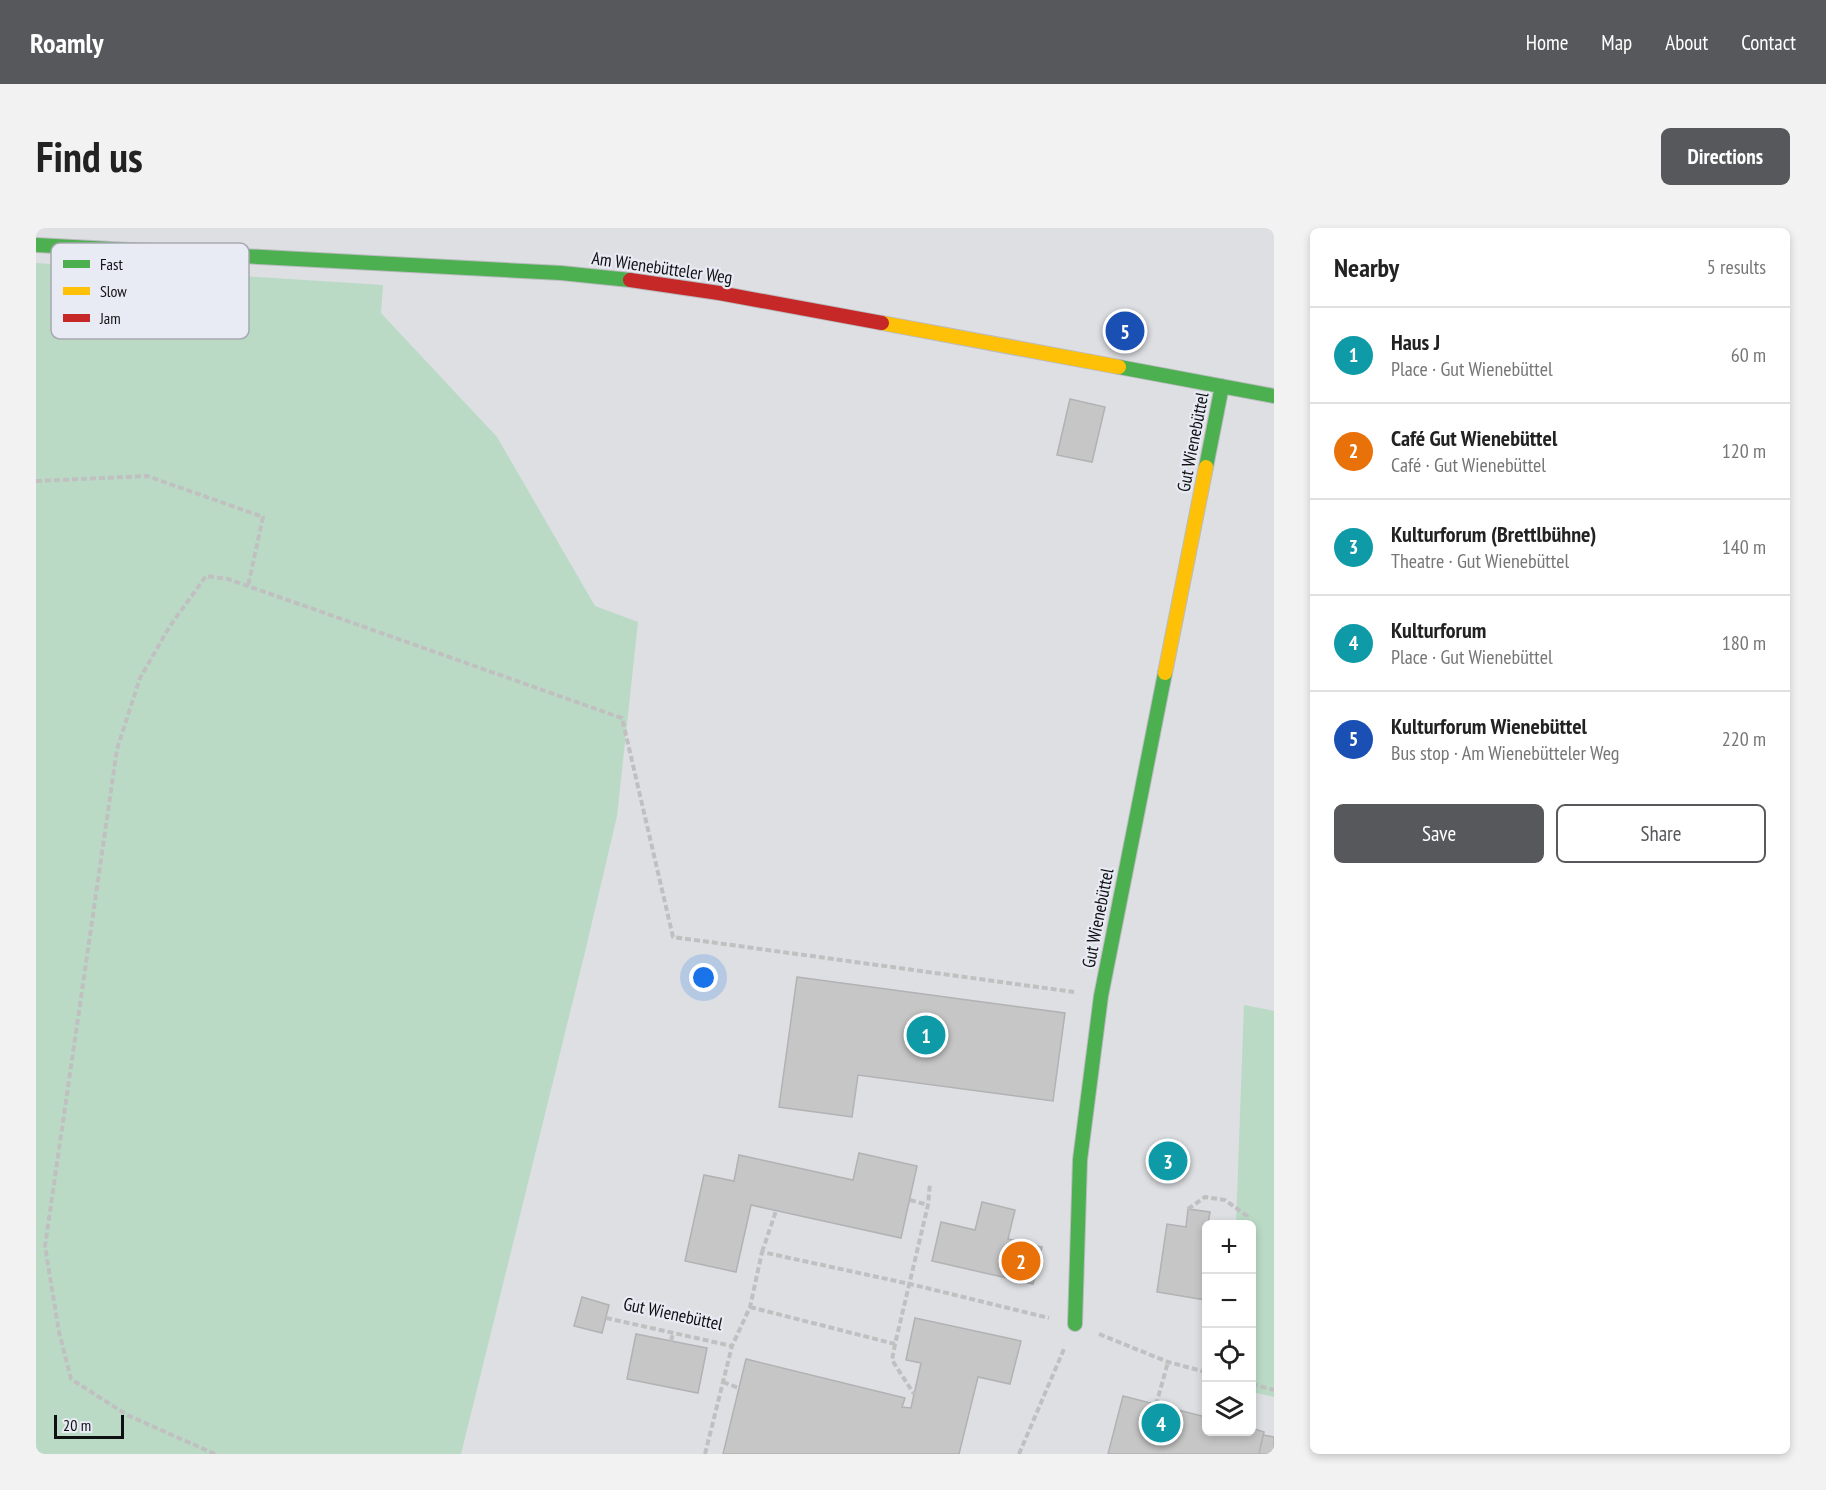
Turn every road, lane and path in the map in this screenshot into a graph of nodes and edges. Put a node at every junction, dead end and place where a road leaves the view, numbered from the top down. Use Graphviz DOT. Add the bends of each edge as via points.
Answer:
graph roads {
  1 [pos="36,245"];
  2 [pos="51,246"];
  3 [pos="249,256"];
  4 [pos="1222,386"];
  5 [pos="1274,396"];
  6 [pos="36,481"];
  7 [pos="248,586"];
  8 [pos="1101,996"];
  9 [pos="930,1183"];
  10 [pos="910,1200"];
  11 [pos="928,1205"];
  12 [pos="1188,1209"];
  13 [pos="776,1211"];
  14 [pos="1248,1220"];
  15 [pos="762,1251"];
  16 [pos="910,1284"];
  17 [pos="750,1306"];
  18 [pos="606,1318"];
  19 [pos="1075,1324"];
  20 [pos="673,1333"];
  21 [pos="671,1341"];
  22 [pos="895,1344"];
  23 [pos="732,1346"];
  24 [pos="1168,1362"];
  25 [pos="1202,1371"];
  26 [pos="723,1383"];
  27 [pos="1256,1385"];
  28 [pos="739,1388"];
  29 [pos="1274,1390"];
  30 [pos="914,1394"];
  31 [pos="1156,1405"];
  32 [pos="1021,1452"];
  33 [pos="215,1454"];
  34 [pos="705,1454"];
  1 -- 2 [label="street, Am Wienebütteler Weg"];
  3 -- 4 [label="street, Am Wienebütteler Weg" via="561,273 645,282"];
  4 -- 5 [label="street, Am Wienebütteler Weg"];
  4 -- 8 [label="street, Gut Wienebüttel"];
  6 -- 7 [label="path" via="147,476 263,518"];
  7 -- 8 [label="path" via="622,718 673,936"];
  7 -- 33 [label="path" via="206,576 170,626 140,678 117,749 45,1246 58,1332 71,1379 127,1415"];
  8 -- 19 [label="street, Gut Wienebüttel" via="1080,1160"];
  9 -- 11 [label="path"];
  10 -- 11 [label="path"];
  11 -- 16 [label="path"];
  12 -- 14 [label="path" via="1205,1197 1225,1200"];
  13 -- 15 [label="path"];
  15 -- 16 [label="path"];
  15 -- 17 [label="path"];
  16 -- 19 [label="path"];
  16 -- 22 [label="path"];
  17 -- 22 [label="path"];
  17 -- 23 [label="path"];
  18 -- 20 [label="path, Gut Wienebüttel"];
  19 -- 24 [label="path"];
  19 -- 32 [label="path"];
  20 -- 21 [label="path"];
  20 -- 23 [label="path, Gut Wienebüttel"];
  22 -- 30 [label="path" via="892,1360"];
  23 -- 26 [label="path"];
  24 -- 25 [label="path"];
  24 -- 31 [label="path"];
  26 -- 28 [label="path"];
  26 -- 34 [label="path"];
  27 -- 29 [label="path"];
}
